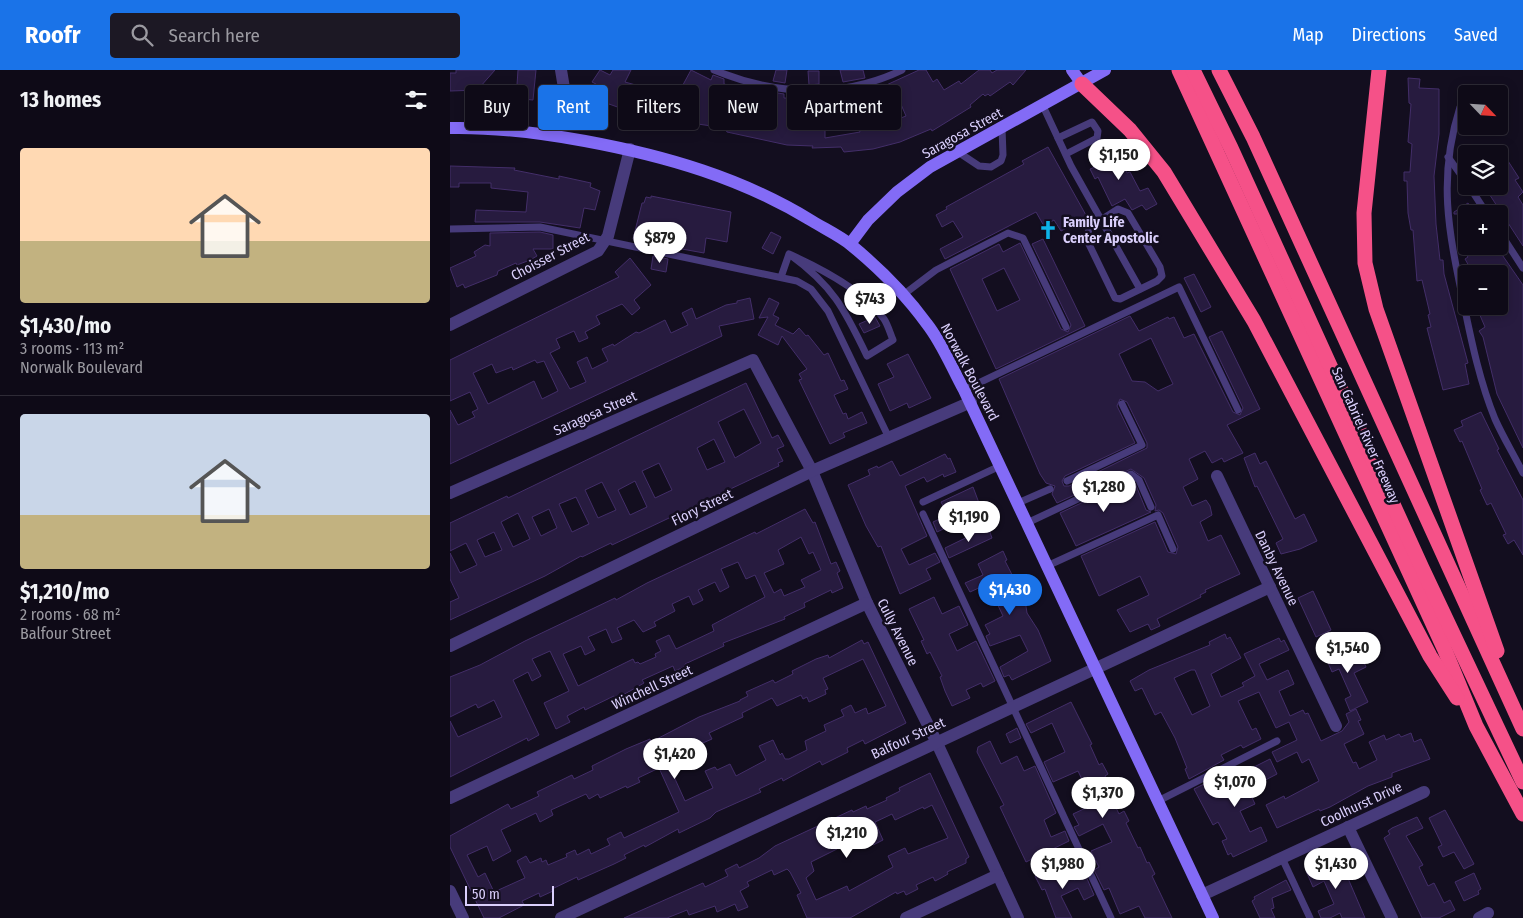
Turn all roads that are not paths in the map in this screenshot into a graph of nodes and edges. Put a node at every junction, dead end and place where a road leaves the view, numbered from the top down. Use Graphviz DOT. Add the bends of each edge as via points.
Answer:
graph roads {
  1 [pos="561,70"];
  2 [pos="714,70"];
  3 [pos="902,70"];
  4 [pos="1072,70"];
  5 [pos="1105,70"];
  6 [pos="1179,70"];
  7 [pos="1193,70"];
  8 [pos="1201,70"];
  9 [pos="1219,70"];
  10 [pos="1379,70"];
  11 [pos="1082,84"];
  12 [pos="564,85"];
  13 [pos="1042,106"];
  14 [pos="1458,113"];
  15 [pos="450,128"];
  16 [pos="1002,128"];
  17 [pos="1058,138"];
  18 [pos="630,149"];
  19 [pos="958,152"];
  20 [pos="1066,154"];
  21 [pos="1448,157"];
  22 [pos="1458,171"];
  23 [pos="1101,219"];
  24 [pos="450,229"];
  25 [pos="604,242"];
  26 [pos="850,244"];
  27 [pos="1508,245"];
  28 [pos="789,254"];
  29 [pos="1523,268"];
  30 [pos="781,277"];
  31 [pos="1140,289"];
  32 [pos="903,295"];
  33 [pos="450,325"];
  34 [pos="1066,326"];
  35 [pos="753,360"];
  36 [pos="964,390"];
  37 [pos="971,402"];
  38 [pos="1122,404"];
  39 [pos="1238,410"];
  40 [pos="889,438"];
  41 [pos="1000,466"];
  42 [pos="812,471"];
  43 [pos="1523,472"];
  44 [pos="1217,476"];
  45 [pos="1067,481"];
  46 [pos="1050,489"];
  47 [pos="450,493"];
  48 [pos="923,502"];
  49 [pos="1018,503"];
  50 [pos="1151,508"];
  51 [pos="923,514"];
  52 [pos="1027,523"];
  53 [pos="1173,549"];
  54 [pos="1047,566"];
  55 [pos="1270,587"];
  56 [pos="867,603"];
  57 [pos="450,646"];
  58 [pos="1095,669"];
  59 [pos="1012,707"];
  60 [pos="1336,726"];
  61 [pos="1476,726"];
  62 [pos="1523,729"];
  63 [pos="936,741"];
  64 [pos="1277,741"];
  65 [pos="1523,764"];
  66 [pos="1523,782"];
  67 [pos="1424,792"];
  68 [pos="450,798"];
  69 [pos="1158,802"];
  70 [pos="1523,814"];
  71 [pos="1348,827"];
  72 [pos="1282,858"];
  73 [pos="998,875"];
  74 [pos="450,891"];
  75 [pos="1202,895"];
  76 [pos="463,918"];
  77 [pos="561,918"];
  78 [pos="906,918"];
  79 [pos="1018,918"];
  80 [pos="1112,918"];
  81 [pos="1213,918"];
  82 [pos="1310,918"];
  83 [pos="1392,918"];
  1 -- 12 [label="street"];
  2 -- 3 [label="lane" via="748,83 811,91 848,87"];
  4 -- 11 [label="main road"];
  5 -- 11 [label="main road, Saragosa Street"];
  6 -- 61 [label="highway, San Gabriel River Freeway" via="1444,648"];
  7 -- 66 [label="highway"];
  8 -- 65 [label="highway"];
  9 -- 62 [label="highway, San Gabriel River Freeway" via="1253,137"];
  10 -- 62 [label="highway" via="1364,213 1364,263 1376,309"];
  11 -- 13 [label="main road, Saragosa Street"];
  11 -- 61 [label="highway" via="1130,130 1164,172 1254,321 1430,656"];
  13 -- 16 [label="main road, Saragosa Street"];
  13 -- 17 [label="lane"];
  14 -- 21 [label="lane"];
  15 -- 18 [label="main road, Norwalk Boulevard" via="492,128"];
  16 -- 19 [label="main road, Saragosa Street"];
  16 -- 19 [label="lane" via="1003,155 1001,161 991,167 979,166"];
  17 -- 20 [label="lane"];
  17 -- 20 [label="lane" via="1092,122 1098,132 1097,138"];
  18 -- 25 [label="street, Choisser Street" via="617,208"];
  18 -- 26 [label="main road, Norwalk Boulevard" via="710,172 782,203"];
  19 -- 26 [label="main road, Saragosa Street" via="930,167 897,192 868,220"];
  20 -- 23 [label="lane"];
  21 -- 22 [label="lane"];
  21 -- 43 [label="lane" via="1447,211 1452,248 1476,363 1495,420"];
  23 -- 31 [label="lane"];
  23 -- 31 [label="lane" via="1090,227 1086,238 1114,298 1120,299"];
  23 -- 31 [label="lane" via="1118,209 1128,213 1160,267 1162,276"];
  24 -- 25 [label="lane" via="540,227"];
  25 -- 30 [label="lane"];
  25 -- 33 [label="street, Choisser Street" via="598,251"];
  26 -- 32 [label="main road, Norwalk Boulevard"];
  27 -- 29 [label="lane"];
  28 -- 28 [label="lane" via="834,294 867,356 893,340 884,319 856,293 820,268"];
  28 -- 30 [label="lane"];
  30 -- 40 [label="lane" via="804,285 821,300"];
  32 -- 34 [label="lane" via="942,266 1008,233 1023,238"];
  32 -- 36 [label="main road, Norwalk Boulevard" via="928,325"];
  35 -- 42 [label="street, Cully Avenue"];
  35 -- 47 [label="street, Saragosa Street"];
  36 -- 37 [label="main road, Norwalk Boulevard"];
  36 -- 39 [label="lane" via="1179,288"];
  37 -- 40 [label="street, Flory Street"];
  37 -- 41 [label="main road, Norwalk Boulevard"];
  38 -- 45 [label="lane" via="1142,445"];
  40 -- 42 [label="street, Flory Street"];
  41 -- 48 [label="lane"];
  41 -- 49 [label="main road, Norwalk Boulevard"];
  42 -- 56 [label="street, Cully Avenue"];
  42 -- 57 [label="street, Flory Street"];
  44 -- 55 [label="street, Danby Avenue"];
  46 -- 49 [label="lane"];
  49 -- 52 [label="main road, Norwalk Boulevard"];
  50 -- 52 [label="lane" via="1139,480 1131,474"];
  51 -- 59 [label="lane"];
  52 -- 54 [label="main road, Norwalk Boulevard"];
  53 -- 54 [label="lane" via="1158,515"];
  54 -- 58 [label="main road, Norwalk Boulevard"];
  55 -- 58 [label="street, Balfour Street"];
  55 -- 60 [label="street, Danby Avenue"];
  56 -- 63 [label="street, Cully Avenue"];
  56 -- 68 [label="street, Winchell Street"];
  58 -- 59 [label="street, Balfour Street"];
  58 -- 69 [label="main road, Norwalk Boulevard"];
  59 -- 63 [label="street, Balfour Street"];
  59 -- 80 [label="lane"];
  61 -- 70 [label="highway, San Gabriel River Freeway"];
  63 -- 73 [label="street, Cully Avenue"];
  63 -- 77 [label="street, Balfour Street"];
  64 -- 69 [label="lane"];
  67 -- 71 [label="street, Coolhurst Drive"];
  69 -- 75 [label="main road, Norwalk Boulevard"];
  71 -- 72 [label="street, Coolhurst Drive"];
  71 -- 83 [label="street"];
  72 -- 75 [label="street, Coolhurst Drive"];
  72 -- 82 [label="lane"];
  73 -- 78 [label="street"];
  73 -- 79 [label="street, Cully Avenue"];
  74 -- 76 [label="street"];
  75 -- 81 [label="main road, Norwalk Boulevard"];
}
